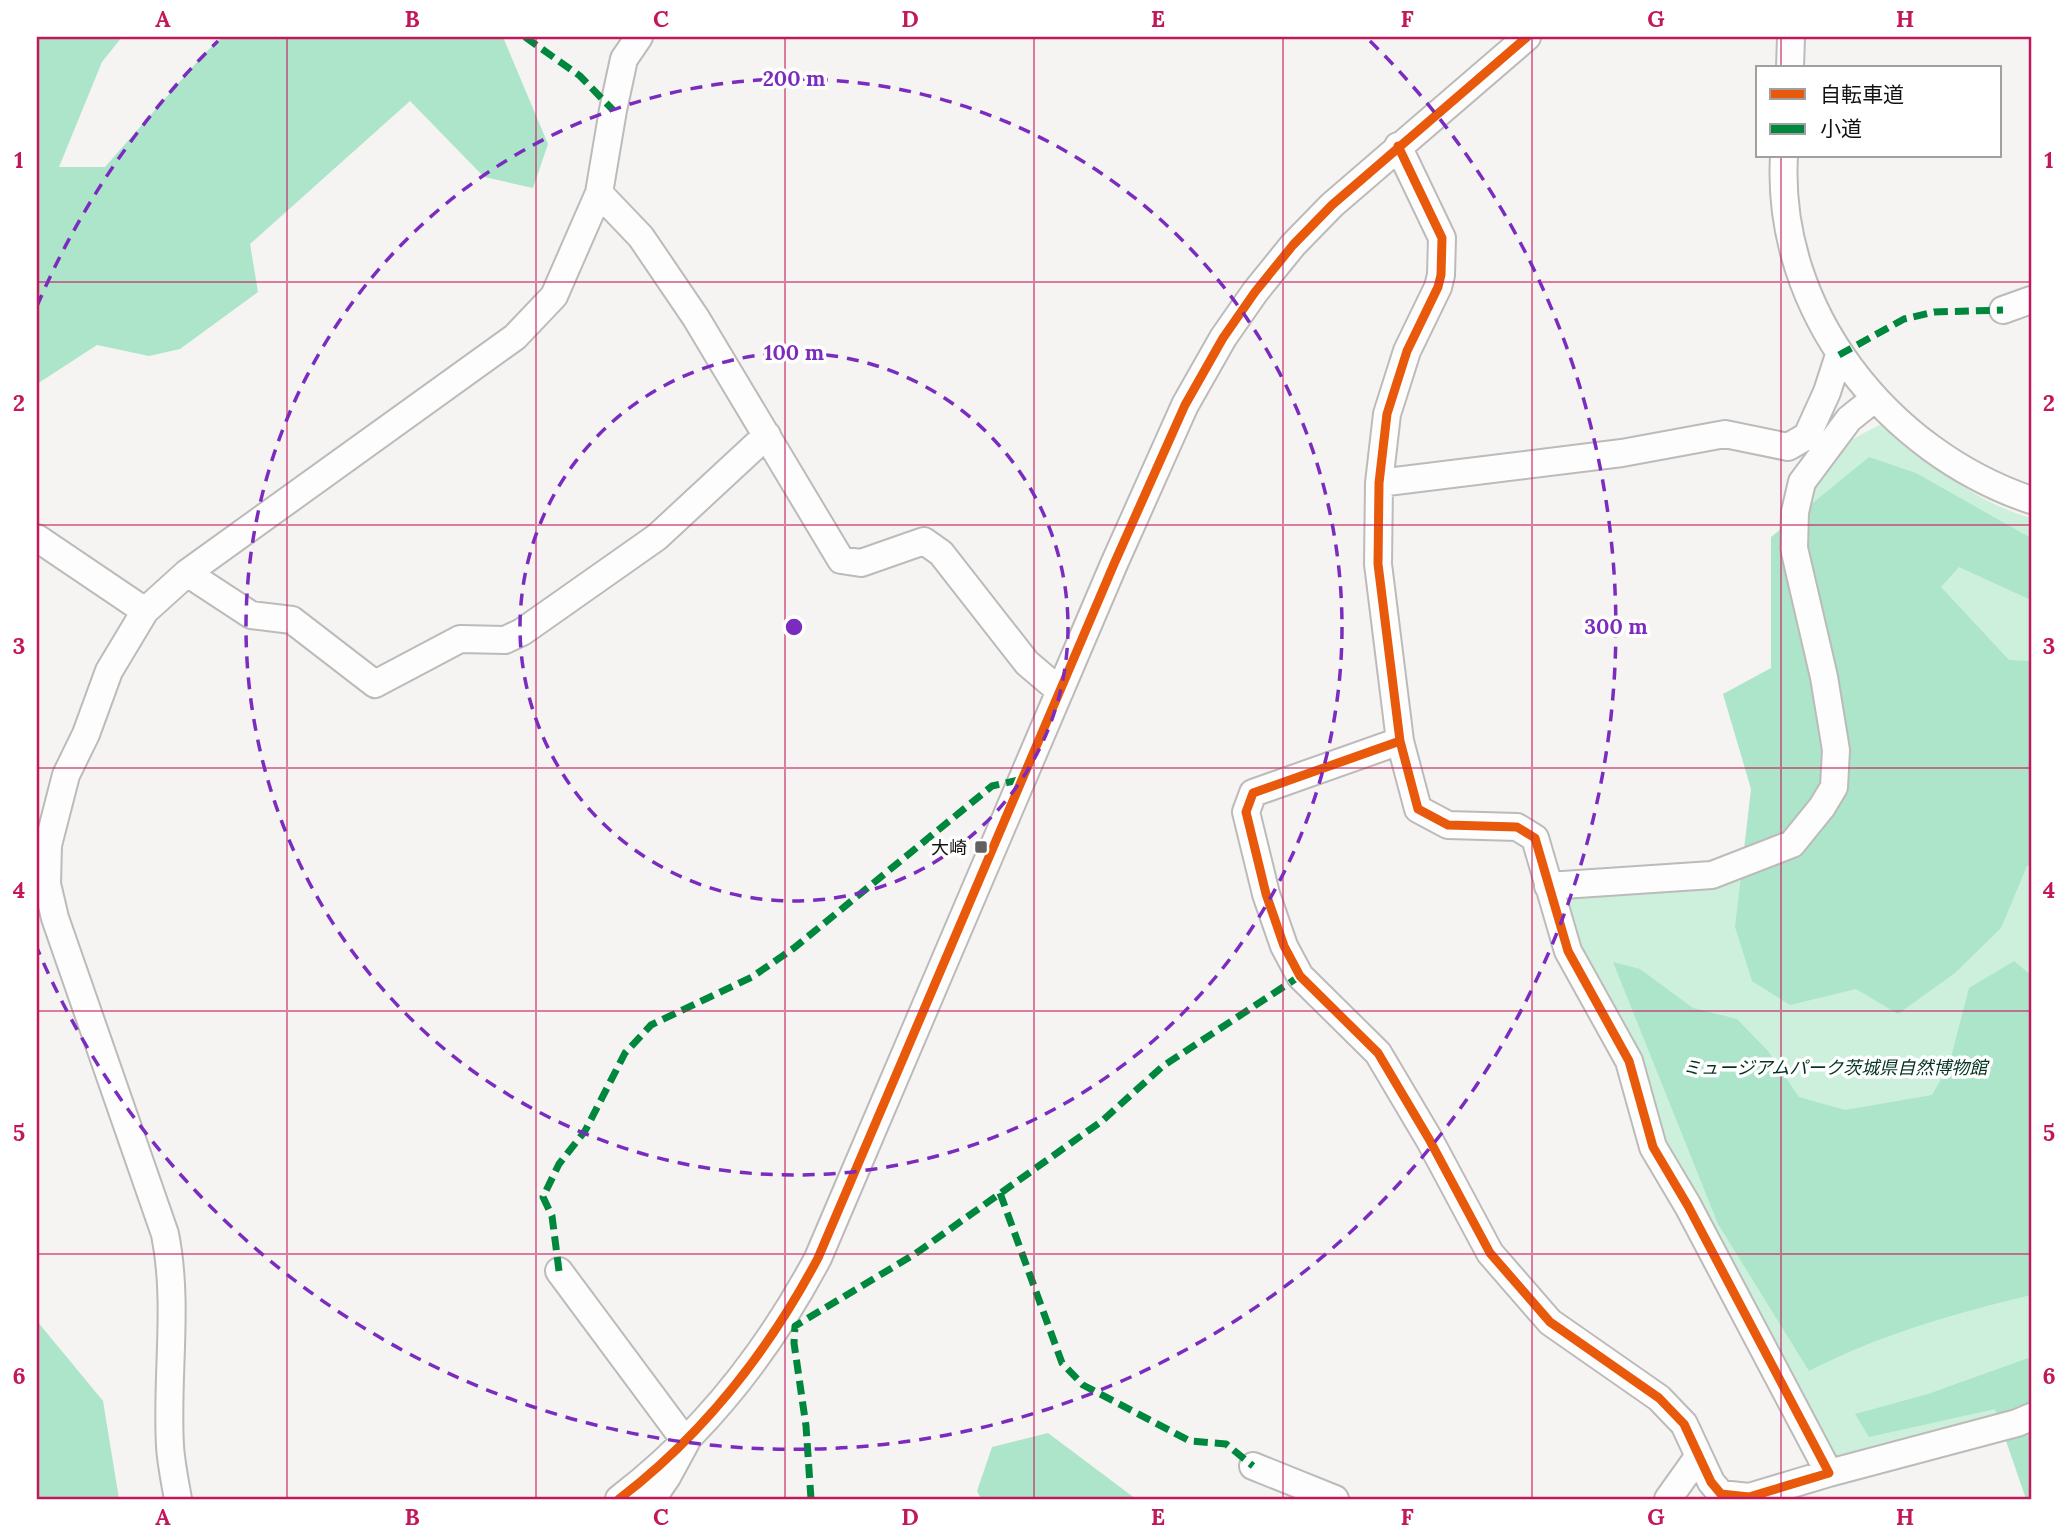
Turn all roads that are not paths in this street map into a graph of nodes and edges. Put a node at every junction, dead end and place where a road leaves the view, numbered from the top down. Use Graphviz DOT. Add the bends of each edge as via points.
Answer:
graph roads {
  1 [pos="639,37"];
  2 [pos="1527,37"];
  3 [pos="1791,37"];
  4 [pos="1790,66"];
  5 [pos="1398,146"];
  6 [pos="1784,158"];
  7 [pos="599,193"];
  8 [pos="2031,300"];
  9 [pos="2003,310"];
  10 [pos="1839,355"];
  11 [pos="1874,399"];
  12 [pos="767,435"];
  13 [pos="1379,483"];
  14 [pos="2031,500"];
  15 [pos="37,538"];
  16 [pos="187,573"];
  17 [pos="145,611"];
  18 [pos="1060,691"];
  19 [pos="1400,741"];
  20 [pos="43,839"];
  21 [pos="1548,886"];
  22 [pos="559,1271"];
  23 [pos="2031,1417"];
  24 [pos="686,1442"];
  25 [pos="1698,1457"];
  26 [pos="1253,1466"];
  27 [pos="1829,1473"];
  28 [pos="178,1499"];
  29 [pos="619,1499"];
  30 [pos="652,1499"];
  31 [pos="1335,1499"];
  32 [pos="1668,1499"];
  1 -- 7 [label="street" via="624,60"];
  2 -- 5 [label="street"];
  3 -- 4 [label="street"];
  5 -- 13 [label="street" via="1442,238 1441,275 1407,351 1387,414"];
  5 -- 18 [label="street" via="1293,245 1223,338 1185,405"];
  6 -- 10 [label="street" via="1794,251"];
  7 -- 12 [label="street" via="641,237"];
  7 -- 16 [label="street" via="554,296 515,337"];
  8 -- 9 [label="street"];
  10 -- 11 [label="street"];
  10 -- 13 [label="street" via="1807,436 1788,447 1725,434 1622,453"];
  11 -- 14 [label="street" via="1934,451 2008,493"];
  11 -- 21 [label="street" via="1849,419 1802,482 1796,512 1794,548 1836,750 1834,787 1822,807 1792,844 1712,875"];
  12 -- 16 [label="street" via="657,537 522,632 505,640 460,639 374,684 292,620 251,615"];
  12 -- 18 [label="street" via="841,560 860,563 924,541 942,553 1027,663"];
  13 -- 19 [label="street" via="1378,564"];
  15 -- 17 [label="street"];
  16 -- 17 [label="street"];
  17 -- 20 [label="street" via="109,671"];
  18 -- 24 [label="street" via="790,1322"];
  19 -- 21 [label="street" via="1419,809 1448,825 1517,827 1535,838"];
  19 -- 25 [label="street" via="1253,793 1246,812 1284,946 1300,976 1378,1054 1430,1139 1490,1253 1550,1322 1659,1398 1684,1424"];
  20 -- 28 [label="street" via="55,918 167,1246 172,1309 170,1446"];
  21 -- 27 [label="street" via="1568,950 1629,1061 1653,1147"];
  22 -- 24 [label="street"];
  23 -- 27 [label="street"];
  24 -- 29 [label="street"];
  24 -- 30 [label="street"];
  25 -- 27 [label="street" via="1721,1494 1749,1497"];
  25 -- 32 [label="street"];
  26 -- 31 [label="street"];
}
